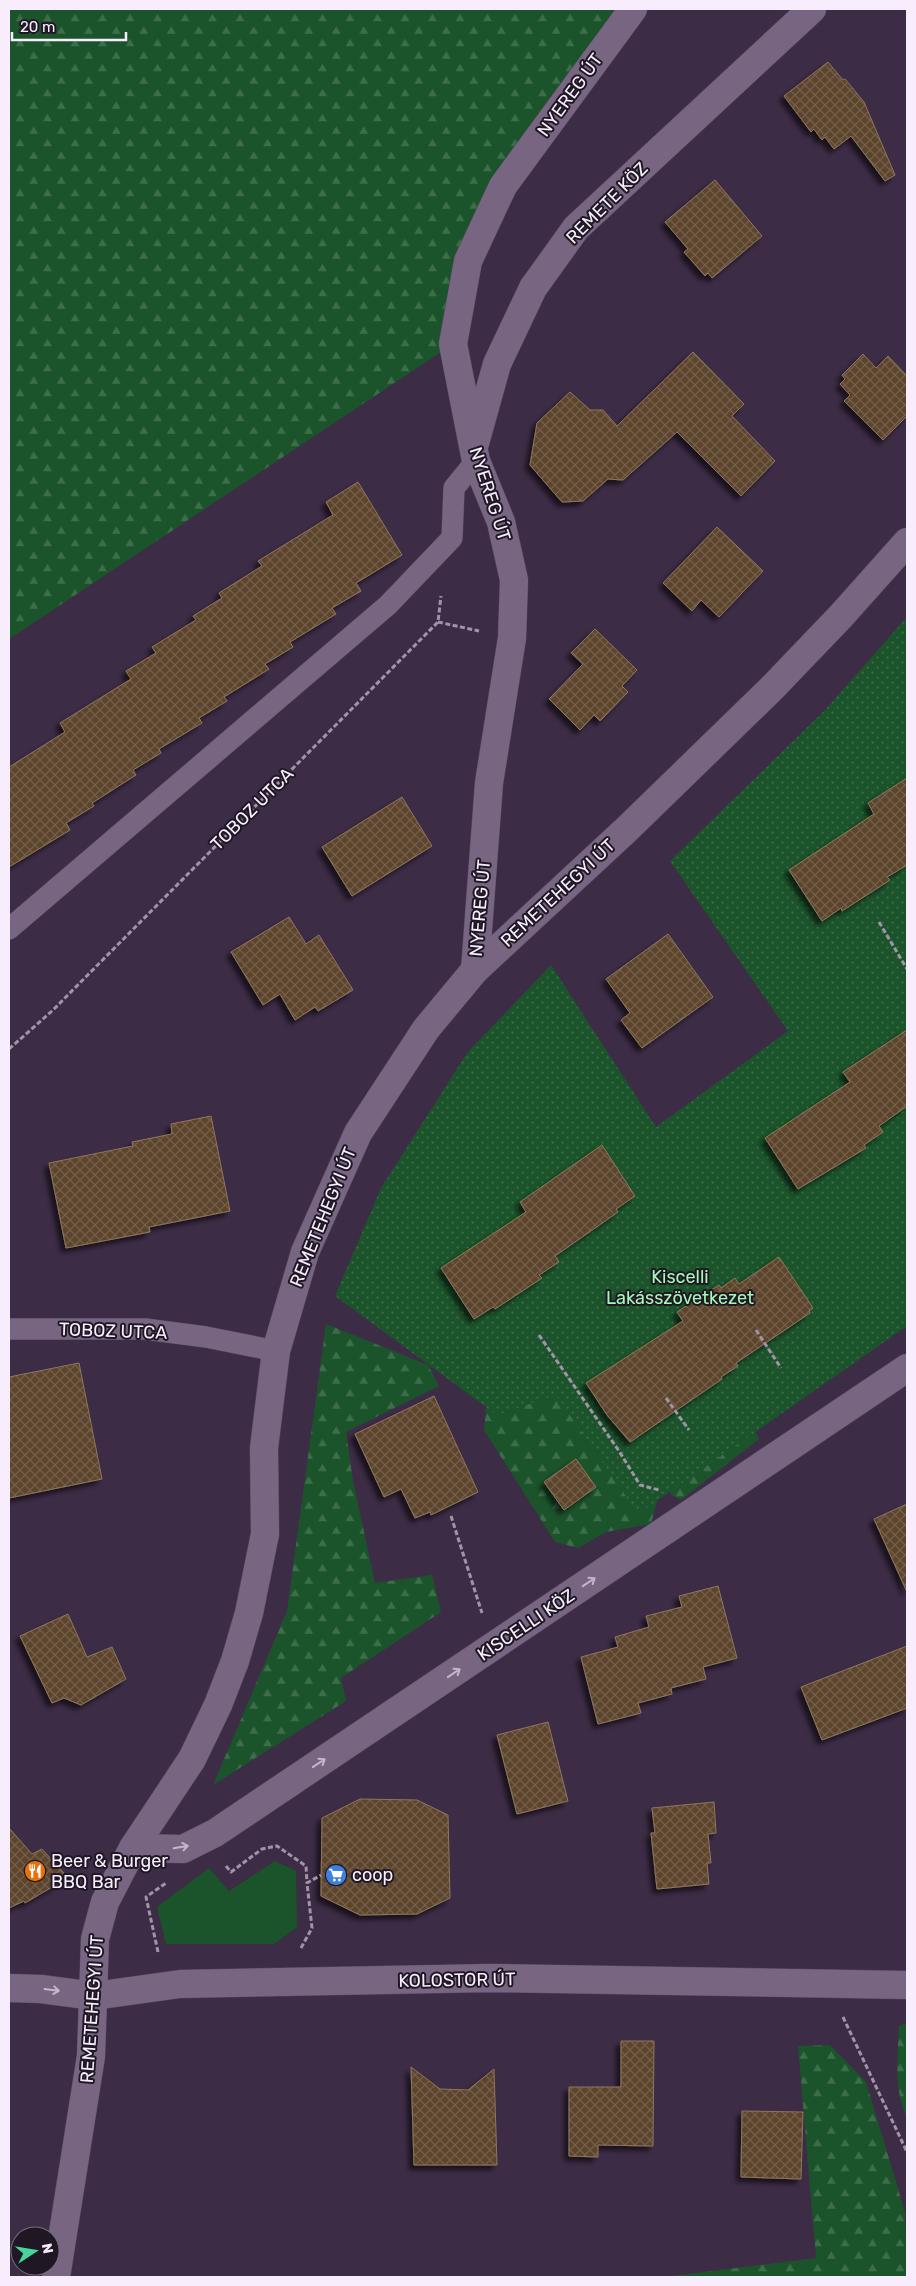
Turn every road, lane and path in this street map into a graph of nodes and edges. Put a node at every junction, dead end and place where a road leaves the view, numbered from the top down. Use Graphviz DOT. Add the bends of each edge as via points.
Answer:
graph roads {
  1 [pos="633,9"];
  2 [pos="812,9"];
  3 [pos="475,453"];
  4 [pos="907,542"];
  5 [pos="446,544"];
  6 [pos="438,622"];
  7 [pos="512,638"];
  8 [pos="879,922"];
  9 [pos="9,929"];
  10 [pos="907,969"];
  11 [pos="475,970"];
  12 [pos="9,1049"];
  13 [pos="9,1328"];
  14 [pos="756,1330"];
  15 [pos="539,1335"];
  16 [pos="276,1351"];
  17 [pos="781,1368"];
  18 [pos="907,1368"];
  19 [pos="666,1398"];
  20 [pos="688,1430"];
  21 [pos="659,1490"];
  22 [pos="451,1516"];
  23 [pos="493,1647"];
  24 [pos="133,1848"];
  25 [pos="225,1865"];
  26 [pos="321,1875"];
  27 [pos="168,1882"];
  28 [pos="307,1883"];
  29 [pos="165,1952"];
  30 [pos="297,1954"];
  31 [pos="827,1985"];
  32 [pos="907,1985"];
  33 [pos="9,1988"];
  34 [pos="94,1996"];
  35 [pos="907,2152"];
  36 [pos="56,2277"];
  1 -- 3 [label="street, NYEREG ÚT" via="503,186 468,261 453,344"];
  2 -- 3 [label="street, REMETE KÖZ" via="576,228 533,288 498,364"];
  3 -- 5 [label="lane" via="454,488 452,538"];
  3 -- 7 [label="street, NYEREG ÚT" via="501,522 514,580"];
  4 -- 11 [label="street, REMETEHEGYI ÚT" via="771,688 645,812"];
  5 -- 6 [label="path"];
  5 -- 9 [label="lane" via="388,606"];
  6 -- 7 [label="path"];
  6 -- 12 [label="path, TOBOZ UTCA" via="59,1004"];
  7 -- 11 [label="street, NYEREG ÚT" via="489,783"];
  8 -- 10 [label="path"];
  11 -- 16 [label="street, REMETEHEGYI ÚT" via="426,1029 358,1133 305,1252"];
  13 -- 16 [label="lane, TOBOZ UTCA" via="145,1329"];
  14 -- 17 [label="path"];
  15 -- 21 [label="path" via="620,1451 640,1486"];
  16 -- 24 [label="street, REMETEHEGYI ÚT" via="264,1448 265,1534 240,1642 218,1705 192,1758"];
  23 -- 18 [label="street, KISCELLI KÖZ, one-way"];
  19 -- 20 [label="path"];
  22 -- 23 [label="path"];
  24 -- 23 [label="street, KISCELLI KÖZ, one-way" via="183,1849 215,1833"];
  24 -- 34 [label="street, REMETEHEGYI ÚT" via="105,1902 94,1939"];
  25 -- 28 [label="path" via="231,1872 262,1849 277,1846 306,1866"];
  26 -- 28 [label="path"];
  27 -- 29 [label="path" via="146,1897 157,1952"];
  28 -- 30 [label="path" via="312,1928"];
  31 -- 32 [label="street, KOLOSTOR ÚT"];
  31 -- 34 [label="street, KOLOSTOR ÚT" via="490,1978 180,1984"];
  31 -- 35 [label="path"];
  33 -- 34 [label="street, KOLOSTOR ÚT, one-way"];
  34 -- 36 [label="street, REMETEHEGYI ÚT" via="91,2056"];
}
